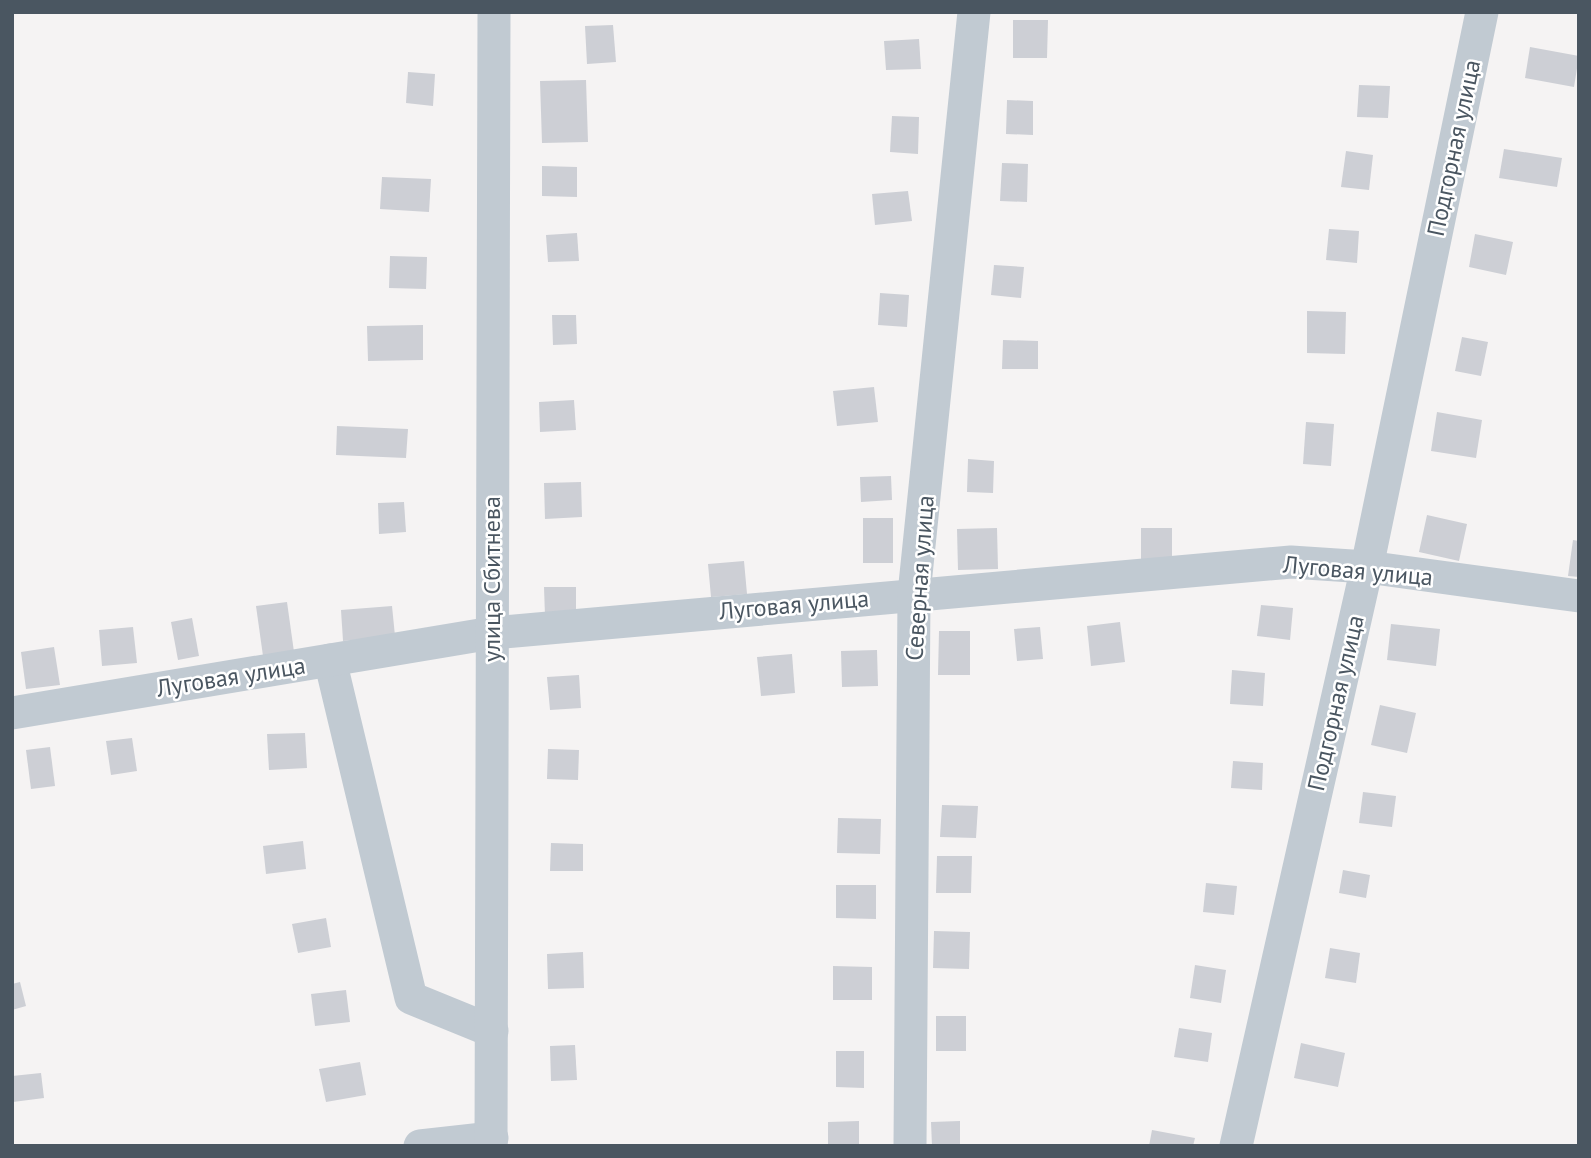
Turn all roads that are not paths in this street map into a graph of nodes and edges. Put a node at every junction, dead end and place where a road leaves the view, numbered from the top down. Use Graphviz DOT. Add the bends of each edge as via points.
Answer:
graph roads {
  1 [pos="494,12"];
  2 [pos="974,12"];
  3 [pos="1482,12"];
  4 [pos="1367,567"];
  5 [pos="914,594"];
  6 [pos="1579,596"];
  7 [pos="492,633"];
  8 [pos="330,660"];
  9 [pos="12,713"];
  10 [pos="492,1031"];
  11 [pos="492,1142"];
  12 [pos="419,1146"];
  13 [pos="910,1146"];
  14 [pos="1236,1146"];
  1 -- 7 [label="street, улица Сбитнева"];
  2 -- 5 [label="street, Северная улица"];
  3 -- 4 [label="street, Подгорная улица"];
  4 -- 5 [label="street, Луговая улица" via="1291,562"];
  4 -- 6 [label="street, Луговая улица"];
  4 -- 14 [label="street, Подгорная улица"];
  5 -- 7 [label="street, Луговая улица"];
  5 -- 13 [label="street, Северная улица"];
  7 -- 8 [label="street, Луговая улица"];
  7 -- 10 [label="street, улица Сбитнева"];
  8 -- 9 [label="street, Луговая улица"];
  8 -- 10 [label="street" via="411,998"];
  10 -- 11 [label="street, улица Сбитнева"];
  11 -- 12 [label="street"];
}
